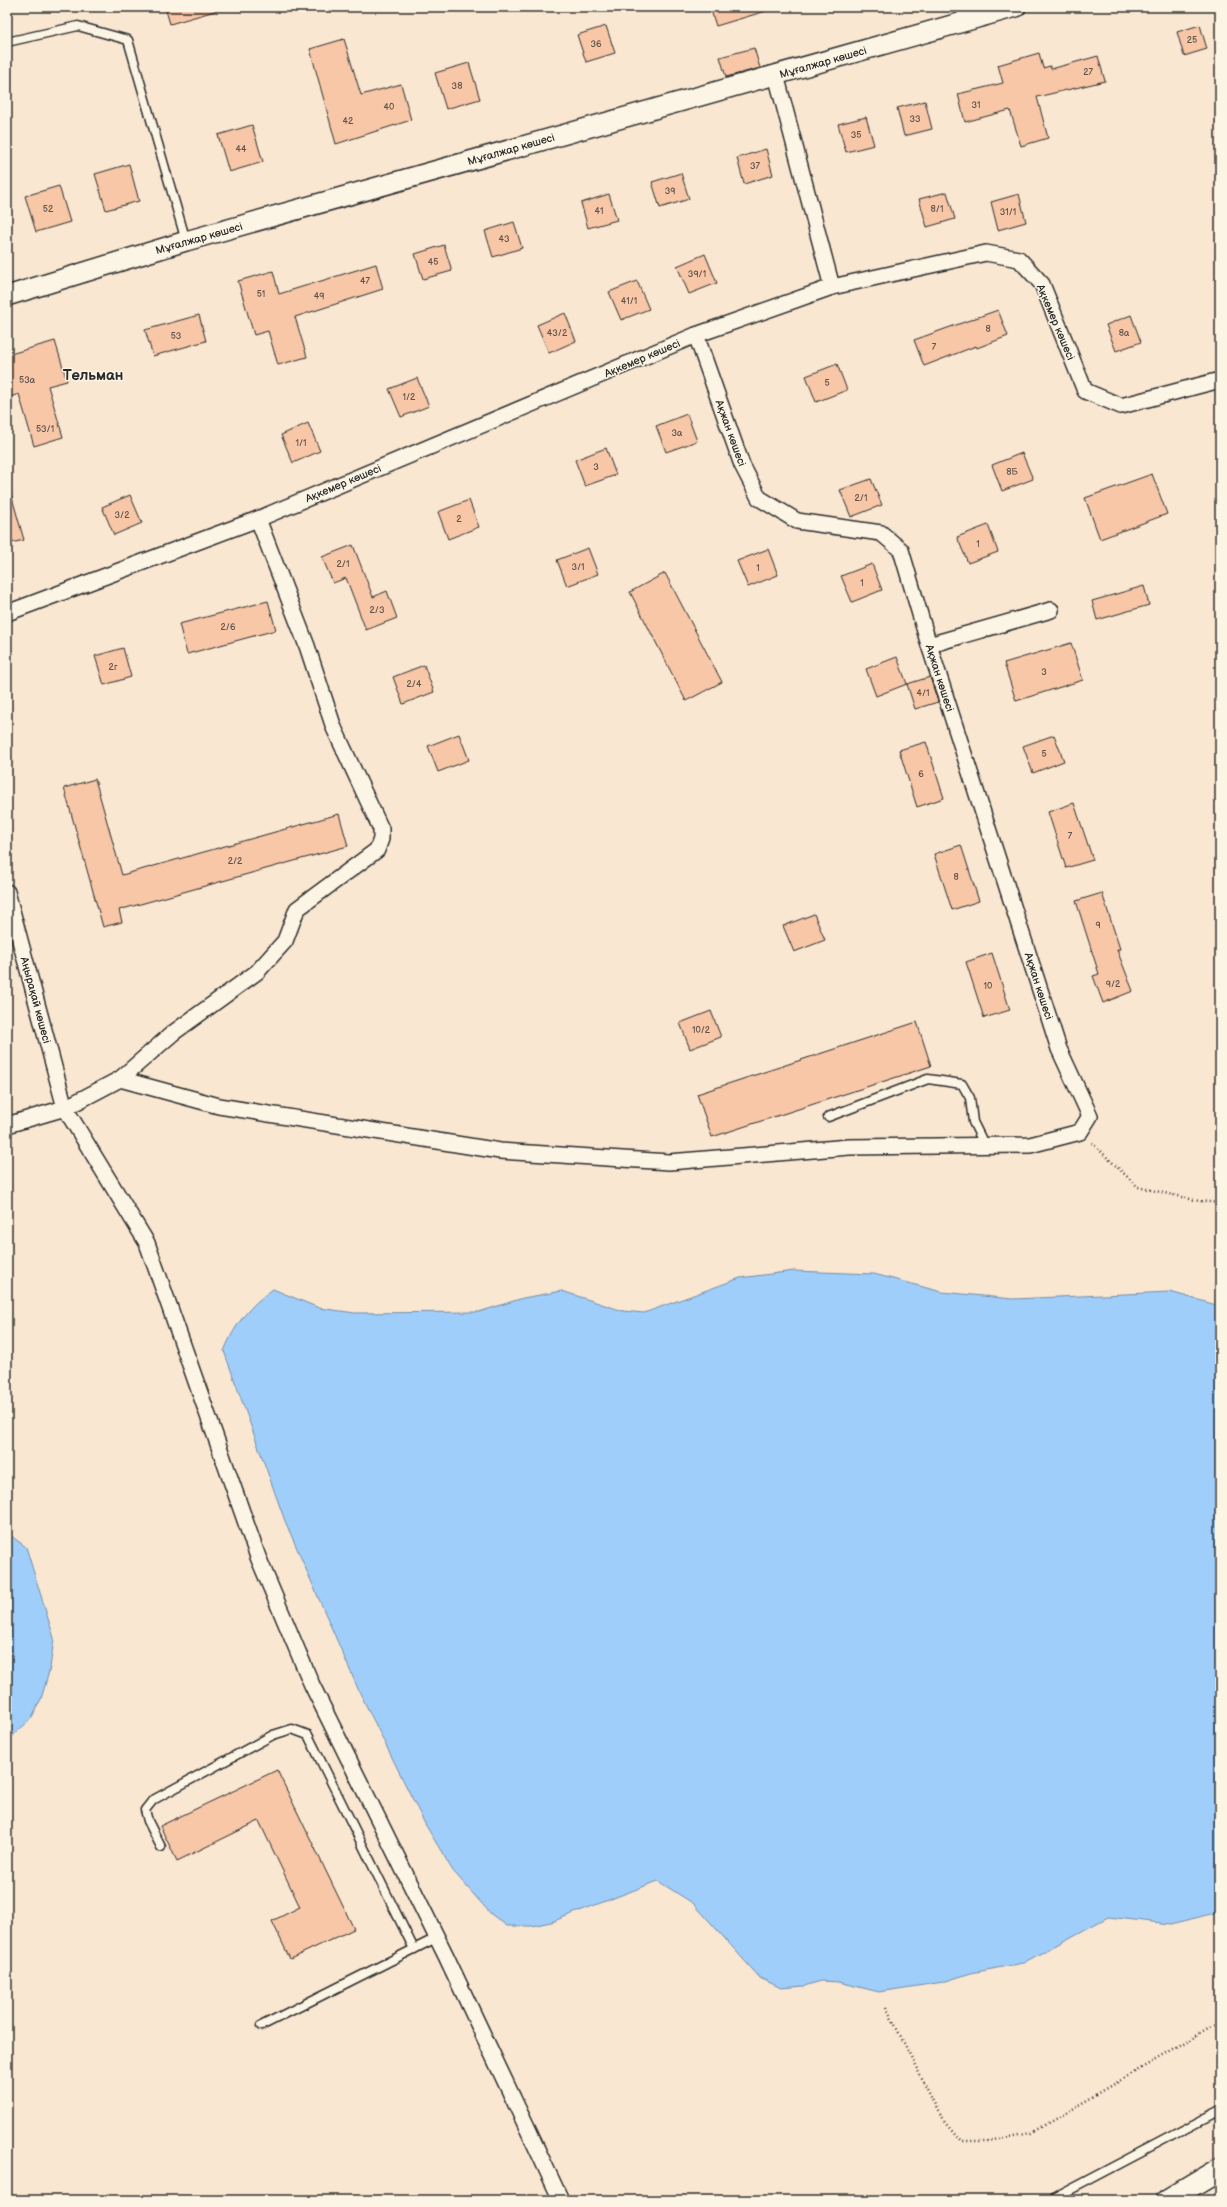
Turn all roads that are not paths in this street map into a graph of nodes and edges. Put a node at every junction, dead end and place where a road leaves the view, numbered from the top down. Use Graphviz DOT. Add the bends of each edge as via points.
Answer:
graph roads {
  1 [pos="1016,7"];
  2 [pos="966,14"];
  3 [pos="7,42"];
  4 [pos="776,75"];
  5 [pos="186,241"];
  6 [pos="832,288"];
  7 [pos="7,296"];
  8 [pos="696,335"];
  9 [pos="1220,380"];
  10 [pos="258,519"];
  11 [pos="1051,610"];
  12 [pos="7,613"];
  13 [pos="929,645"];
  14 [pos="7,892"];
  15 [pos="120,1079"];
  16 [pos="65,1108"];
  17 [pos="828,1117"];
  18 [pos="7,1125"];
  19 [pos="985,1146"];
  20 [pos="161,1847"];
  21 [pos="436,1938"];
  22 [pos="414,1949"];
  23 [pos="261,2026"];
  24 [pos="1220,2111"];
  25 [pos="1220,2168"];
  26 [pos="561,2200"];
  27 [pos="1051,2200"];
  28 [pos="1168,2200"];
  1 -- 2 [label="street, Мұғалжар көшесі"];
  2 -- 4 [label="street, Мұғалжар көшесі"];
  3 -- 5 [label="lane" via="78,26 128,40"];
  4 -- 5 [label="street, Мұғалжар көшесі"];
  4 -- 6 [label="street"];
  5 -- 7 [label="street, Мұғалжар көшесі"];
  6 -- 8 [label="street, Ақкемер көшесі"];
  6 -- 9 [label="street, Ақкемер көшесі" via="986,253 1019,259 1042,284 1084,391 1121,406"];
  8 -- 10 [label="street, Ақкемер көшесі"];
  8 -- 13 [label="street, Ақжан көшесі" via="742,465 759,498 797,521 881,533 901,550"];
  10 -- 12 [label="street, Ақкемер көшесі"];
  10 -- 15 [label="street" via="307,646 334,728 380,828 381,839 377,850 297,909 285,941 257,972 173,1033"];
  11 -- 13 [label="street"];
  13 -- 19 [label="street, Ақжан көшесі" via="1059,1049 1090,1116 1080,1132 1030,1145"];
  14 -- 16 [label="street, Аңырақай көшесі"];
  15 -- 16 [label="street"];
  15 -- 19 [label="street" via="219,1106 500,1151 669,1162 849,1147"];
  16 -- 18 [label="street"];
  16 -- 21 [label="street, Аңырақай көшесі" via="147,1243 261,1564 312,1685"];
  17 -- 19 [label="lane" via="928,1079 952,1081 962,1084 970,1098 973,1122"];
  20 -- 22 [label="lane" via="148,1821 146,1810 153,1800 273,1735 292,1729 303,1733 308,1736"];
  21 -- 22 [label="lane"];
  21 -- 26 [label="street, Аңырақай көшесі"];
  22 -- 23 [label="lane"];
  24 -- 27 [label="lane"];
  25 -- 28 [label="main road"];
}
